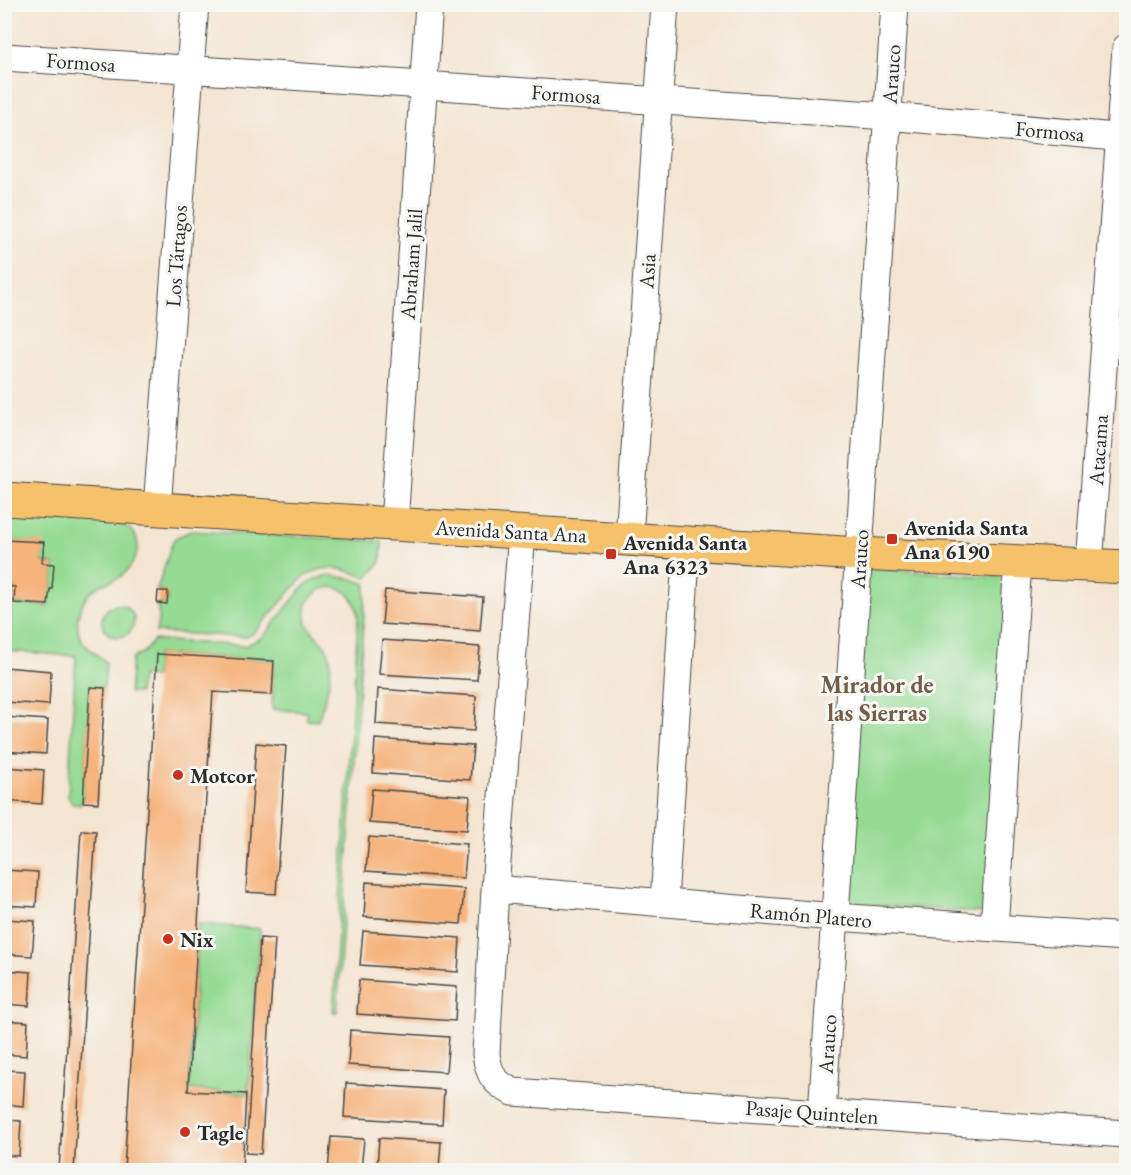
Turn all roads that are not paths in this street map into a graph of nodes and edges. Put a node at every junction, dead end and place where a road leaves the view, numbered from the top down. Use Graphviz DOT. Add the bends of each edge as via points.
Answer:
graph roads {
  1 [pos="195,4"];
  2 [pos="429,4"];
  3 [pos="665,4"];
  4 [pos="895,4"];
  5 [pos="1126,48"];
  6 [pos="4,57"];
  7 [pos="190,69"];
  8 [pos="423,85"];
  9 [pos="659,100"];
  10 [pos="888,116"];
  11 [pos="1124,137"];
  12 [pos="4,499"];
  13 [pos="157,508"];
  14 [pos="394,524"];
  15 [pos="522,532"];
  16 [pos="629,538"];
  17 [pos="687,542"];
  18 [pos="859,554"];
  19 [pos="1018,562"];
  20 [pos="1089,565"];
  21 [pos="1126,567"];
  22 [pos="495,888"];
  23 [pos="664,902"];
  24 [pos="836,918"];
  25 [pos="994,928"];
  26 [pos="1126,936"];
  27 [pos="822,1113"];
  28 [pos="1126,1134"];
  1 -- 7 [label="street, Los Tártagos"];
  2 -- 8 [label="street, Abraham Jalil"];
  3 -- 9 [label="street, Asia"];
  4 -- 10 [label="street, Arauco"];
  5 -- 11 [label="street, Atacama"];
  6 -- 7 [label="street, Formosa"];
  7 -- 8 [label="street, Formosa"];
  7 -- 13 [label="street, Los Tártagos"];
  8 -- 9 [label="street, Formosa"];
  8 -- 14 [label="street, Abraham Jalil"];
  9 -- 10 [label="street, Formosa"];
  9 -- 16 [label="street, Asia"];
  10 -- 11 [label="street, Formosa"];
  10 -- 18 [label="street, Arauco"];
  11 -- 20 [label="street, Atacama"];
  12 -- 13 [label="main road, Avenida Santa Ana"];
  13 -- 14 [label="main road, Avenida Santa Ana"];
  14 -- 15 [label="main road, Avenida Santa Ana"];
  15 -- 16 [label="main road, Avenida Santa Ana"];
  15 -- 22 [label="street"];
  16 -- 17 [label="main road, Avenida Santa Ana"];
  17 -- 18 [label="main road, Avenida Santa Ana"];
  17 -- 23 [label="street"];
  18 -- 19 [label="main road, Avenida Santa Ana"];
  18 -- 24 [label="street, Arauco"];
  19 -- 20 [label="main road, Avenida Santa Ana"];
  19 -- 25 [label="street"];
  20 -- 21 [label="main road, Avenida Santa Ana"];
  22 -- 23 [label="street, Ramón Platero"];
  22 -- 27 [label="street, Pasaje Quintelen" via="486,1054 488,1068 498,1085 513,1092"];
  23 -- 24 [label="street, Ramón Platero"];
  24 -- 25 [label="street, Ramón Platero"];
  24 -- 27 [label="street, Arauco"];
  25 -- 26 [label="street, Ramón Platero"];
  27 -- 28 [label="street, Pasaje Quintelen"];
}
